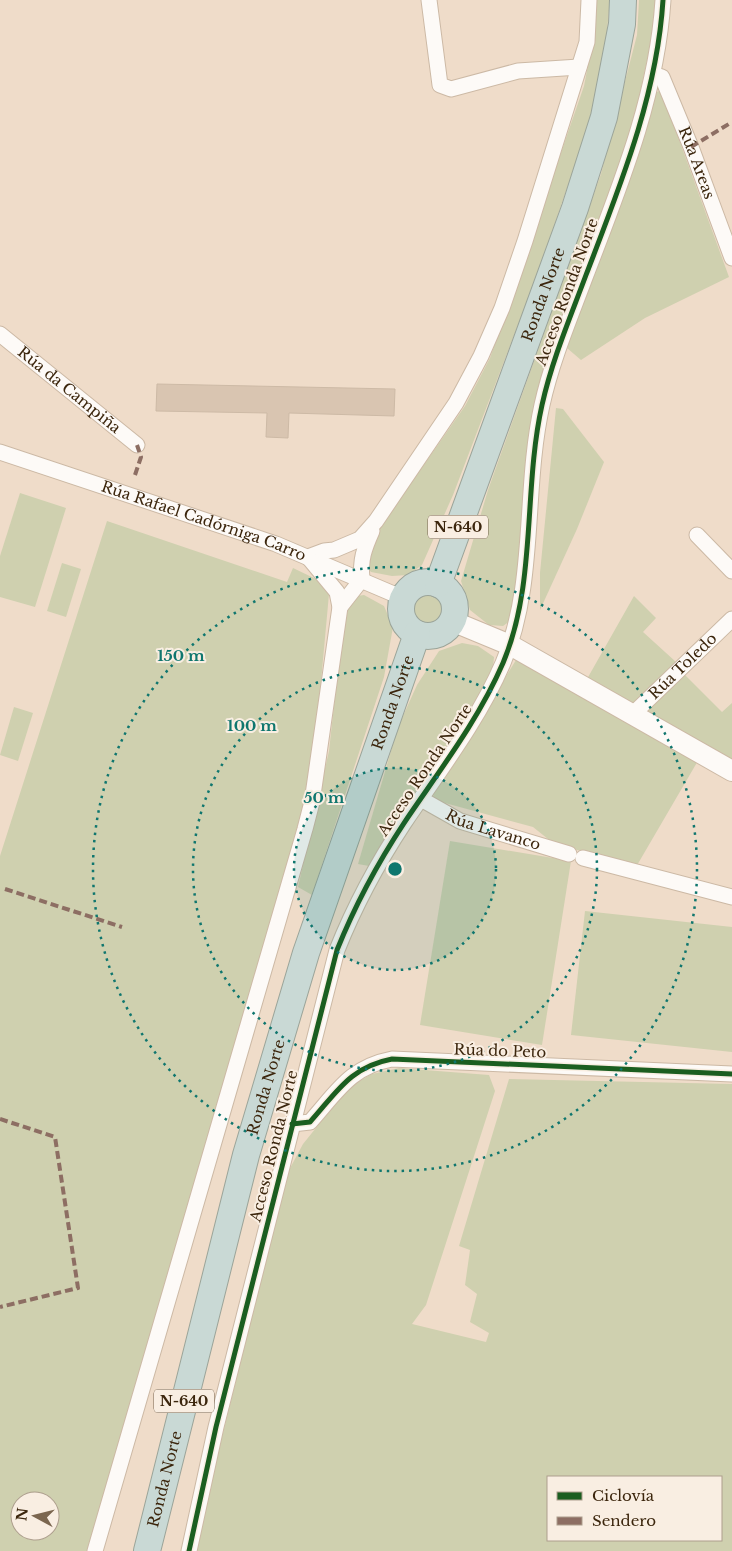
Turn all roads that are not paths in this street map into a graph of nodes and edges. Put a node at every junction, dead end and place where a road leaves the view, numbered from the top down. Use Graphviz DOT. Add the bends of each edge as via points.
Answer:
graph roads {
  1 [pos="429,0"];
  2 [pos="589,0"];
  3 [pos="623,0"];
  4 [pos="663,0"];
  5 [pos="579,67"];
  6 [pos="653,74"];
  7 [pos="732,258"];
  8 [pos="0,334"];
  9 [pos="137,445"];
  10 [pos="0,452"];
  11 [pos="376,521"];
  12 [pos="697,535"];
  13 [pos="308,557"];
  14 [pos="732,571"];
  15 [pos="362,579"];
  16 [pos="438,584"];
  17 [pos="403,598"];
  18 [pos="340,606"];
  19 [pos="732,619"];
  20 [pos="452,621"];
  21 [pos="416,634"];
  22 [pos="510,645"];
  23 [pos="633,714"];
  24 [pos="732,770"];
  25 [pos="421,799"];
  26 [pos="732,897"];
  27 [pos="732,1074"];
  28 [pos="292,1124"];
  29 [pos="95,1551"];
  30 [pos="147,1551"];
  31 [pos="189,1551"];
  1 -- 5 [label="street" via="440,85 451,89 518,71"];
  2 -- 5 [label="street" via="587,42"];
  3 -- 16 [label="highway, Ronda Norte / N-640" via="622,24 604,117 575,208"];
  4 -- 6 [label="street, Acceso Ronda Norte"];
  5 -- 11 [label="street" via="525,241 481,356 456,403"];
  6 -- 7 [label="street, Rúa Areas" via="662,77"];
  6 -- 22 [label="street, Acceso Ronda Norte" via="630,158 566,323 541,407 518,620"];
  8 -- 9 [label="street, Rúa da Campiña"];
  10 -- 13 [label="street, Rúa Rafael Cadórniga Carro" via="192,514"];
  11 -- 13 [label="street" via="360,539"];
  11 -- 15 [label="street" via="362,552"];
  12 -- 14 [label="street"];
  13 -- 15 [label="street, Rúa Rafael Cadórniga Carro"];
  13 -- 18 [label="street" via="337,592"];
  15 -- 17 [label="street, Rúa Rafael Cadórniga Carro"];
  15 -- 18 [label="street"];
  16 -- 17 [label="highway" via="430,582 414,586"];
  16 -- 20 [label="highway" via="446,589 454,604"];
  17 -- 21 [label="highway" via="401,614 404,623"];
  18 -- 29 [label="street" via="306,829"];
  19 -- 23 [label="street, Rúa Toledo"];
  20 -- 21 [label="highway" via="448,628 433,636"];
  20 -- 22 [label="main road"];
  21 -- 30 [label="highway, Ronda Norte / N-640" via="306,953 251,1136"];
  22 -- 23 [label="main road"];
  22 -- 25 [label="street, Acceso Ronda Norte" via="483,706"];
  23 -- 24 [label="main road"];
  25 -- 26 [label="street, Rúa Lavanco" via="460,821"];
  25 -- 28 [label="street, Acceso Ronda Norte" via="380,861 337,950"];
  27 -- 28 [label="street, Rúa do Peto" via="392,1059 374,1062 352,1075 310,1122"];
  28 -- 31 [label="street, Acceso Ronda Norte" via="216,1428"];
}
